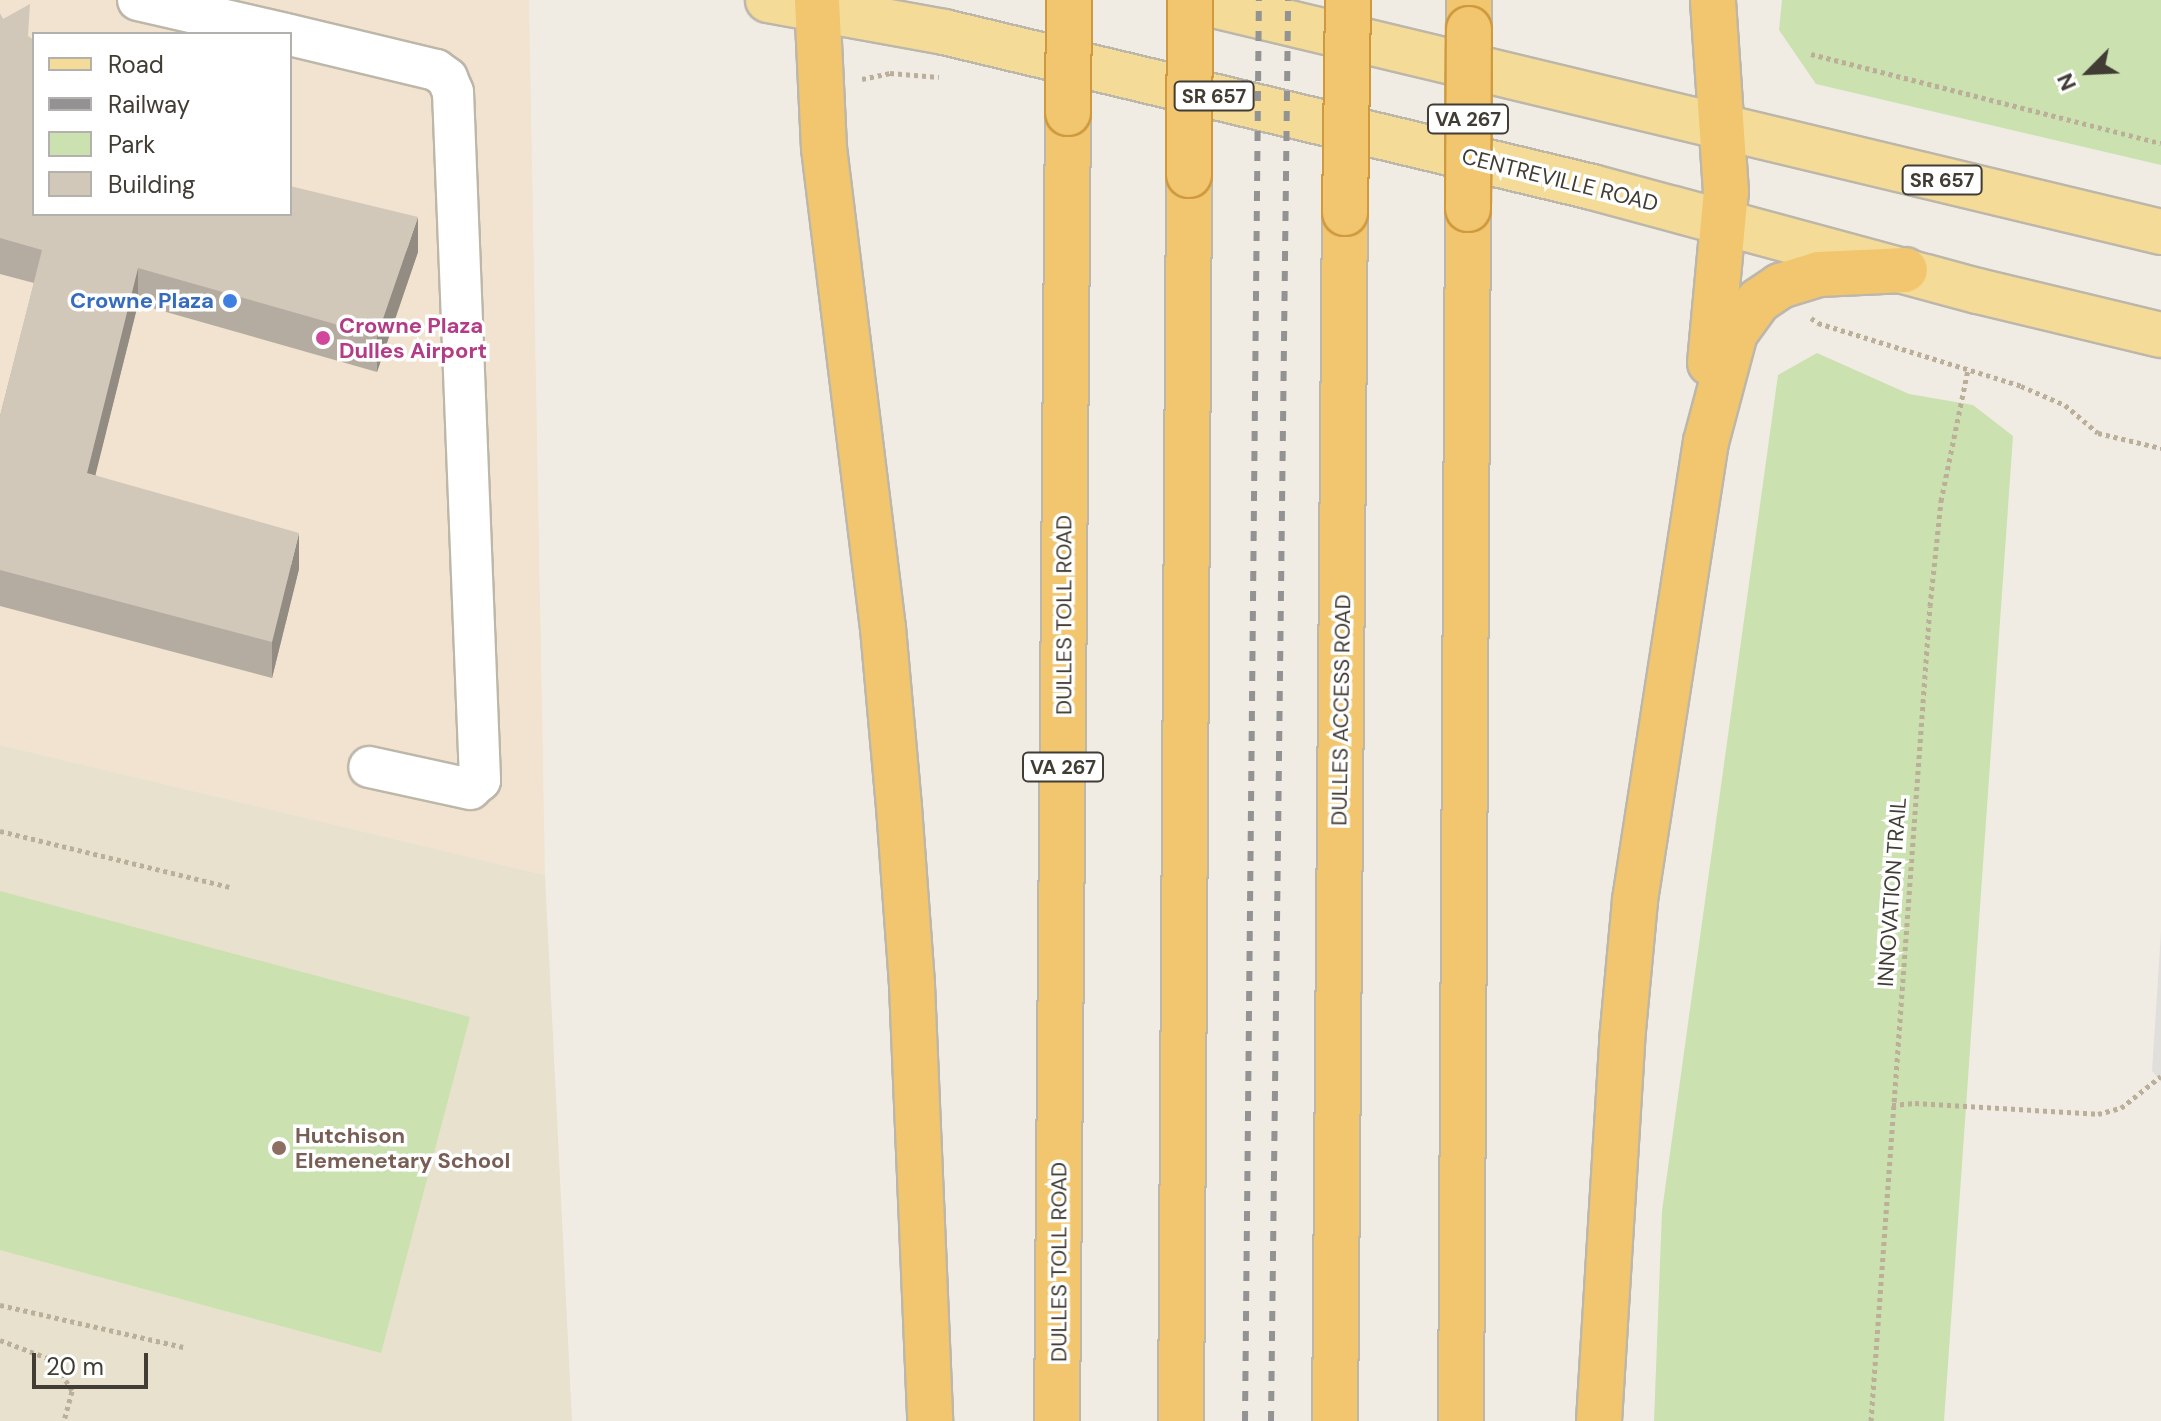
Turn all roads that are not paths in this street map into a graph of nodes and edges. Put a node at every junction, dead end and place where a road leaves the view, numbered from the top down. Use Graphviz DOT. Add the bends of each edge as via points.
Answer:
graph roads {
  1 [pos="138,0"];
  2 [pos="768,0"];
  3 [pos="1069,0"];
  4 [pos="1192,0"];
  5 [pos="1348,0"];
  6 [pos="1713,0"];
  7 [pos="817,4"];
  8 [pos="185,5"];
  9 [pos="237,11"];
  10 [pos="1469,14"];
  11 [pos="284,32"];
  12 [pos="292,35"];
  13 [pos="1723,128"];
  14 [pos="1726,223"];
  15 [pos="2161,232"];
  16 [pos="1905,270"];
  17 [pos="2161,335"];
  18 [pos="1706,442"];
  19 [pos="369,767"];
  20 [pos="930,1421"];
  21 [pos="1057,1421"];
  22 [pos="1181,1421"];
  23 [pos="1335,1421"];
  24 [pos="1461,1421"];
  25 [pos="1599,1421"];
  1 -- 8 [label="lane"];
  2 -- 7 [label="main road, CENTREVILLE ROAD / SR 657"];
  3 -- 21 [label="highway, DULLES TOLL ROAD / VA 267, bridge"];
  4 -- 13 [label="main road, SR 657"];
  4 -- 22 [label="highway, bridge"];
  5 -- 23 [label="highway, DULLES ACCESS ROAD, bridge"];
  6 -- 13 [label="highway"];
  7 -- 14 [label="main road, CENTREVILLE ROAD / SR 657"];
  7 -- 20 [label="highway" via="824,148 892,717 912,985"];
  8 -- 9 [label="lane"];
  9 -- 11 [label="lane"];
  10 -- 24 [label="highway, VA 267, bridge"];
  12 -- 19 [label="lane" via="436,70 453,92 480,780 470,789"];
  13 -- 14 [label="highway"];
  13 -- 15 [label="main road, SR 657"];
  14 -- 16 [label="main road, CENTREVILLE ROAD / SR 657"];
  14 -- 18 [label="highway"];
  16 -- 17 [label="main road, CENTREVILLE ROAD / SR 657"];
  16 -- 18 [label="highway" via="1819,274 1780,286 1758,301 1735,333"];
  18 -- 25 [label="highway" via="1632,928"];
}
